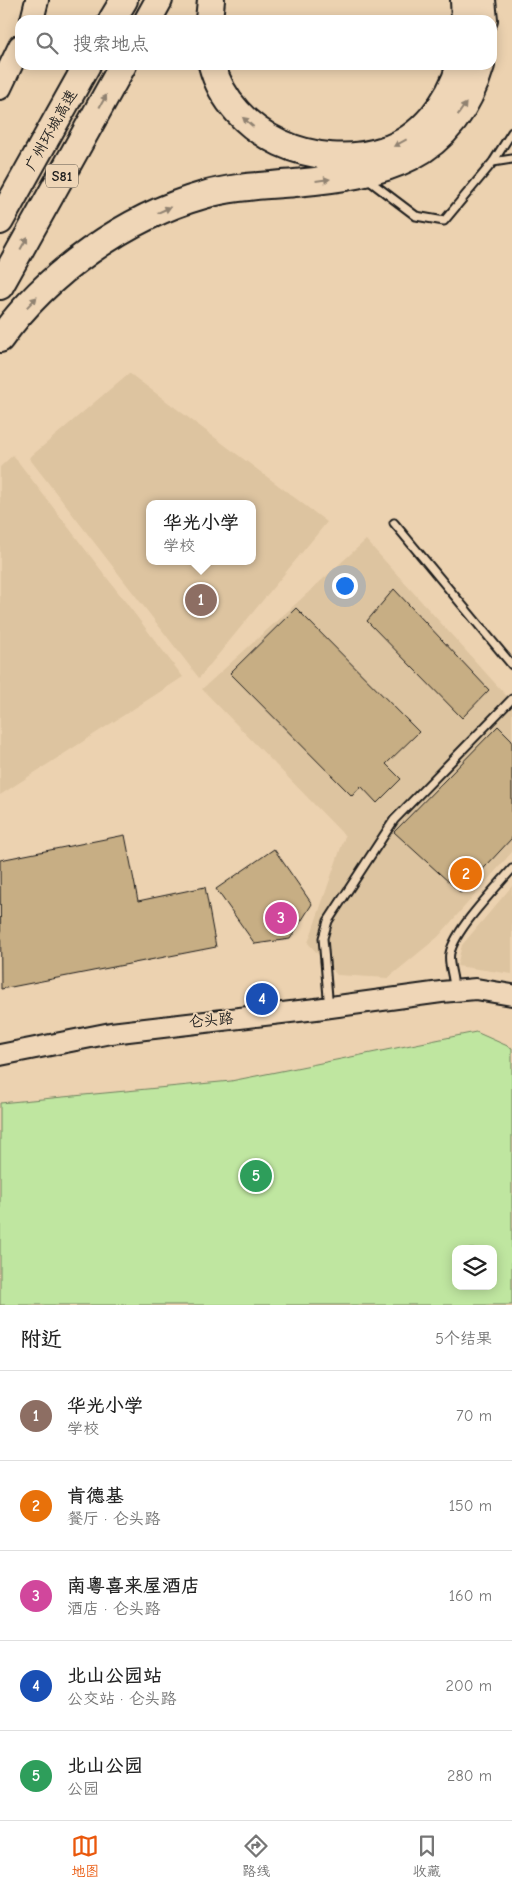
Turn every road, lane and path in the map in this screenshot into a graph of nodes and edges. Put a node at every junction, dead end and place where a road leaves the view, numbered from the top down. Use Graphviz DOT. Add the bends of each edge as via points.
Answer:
graph roads {
  1 [pos="38,0"];
  2 [pos="105,0"];
  3 [pos="124,0"];
  4 [pos="159,0"];
  5 [pos="211,0"];
  6 [pos="464,0"];
  7 [pos="482,0"];
  8 [pos="489,0"];
  9 [pos="34,15"];
  10 [pos="98,15"];
  11 [pos="115,15"];
  12 [pos="151,15"];
  13 [pos="210,15"];
  14 [pos="464,15"];
  15 [pos="485,15"];
  16 [pos="487,15"];
  17 [pos="15,56"];
  18 [pos="69,70"];
  19 [pos="84,70"];
  20 [pos="120,70"];
  21 [pos="214,70"];
  22 [pos="458,70"];
  23 [pos="478,70"];
  24 [pos="0,88"];
  25 [pos="512,132"];
  26 [pos="512,159"];
  27 [pos="493,162"];
  28 [pos="360,174"];
  29 [pos="0,206"];
  30 [pos="0,221"];
  31 [pos="0,286"];
  32 [pos="0,340"];
  33 [pos="394,523"];
  34 [pos="512,665"];
  35 [pos="512,699"];
  36 [pos="512,868"];
  37 [pos="453,980"];
  38 [pos="512,985"];
  39 [pos="512,995"];
  40 [pos="328,997"];
  41 [pos="0,1044"];
  42 [pos="0,1056"];
  1 -- 9 [label="main road"];
  2 -- 10 [label="highway"];
  3 -- 11 [label="highway"];
  4 -- 12 [label="highway"];
  5 -- 13 [label="highway"];
  6 -- 14 [label="highway"];
  7 -- 15 [label="highway"];
  8 -- 16 [label="highway"];
  17 -- 24 [label="main road"];
  18 -- 29 [label="highway"];
  19 -- 30 [label="highway, 广州环城高速 / S81"];
  31 -- 20 [label="highway, S81, one-way"];
  22 -- 21 [label="highway, one-way" via="447,97 410,137 386,150 358,157 334,157 291,147 250,125 230,103"];
  28 -- 23 [label="highway, one-way" via="415,156 434,142 465,106"];
  25 -- 27 [label="lane"];
  26 -- 27 [label="lane"];
  27 -- 28 [label="lane" via="444,221 416,216"];
  32 -- 28 [label="highway, one-way" via="39,295 79,260 103,243 176,204 232,188"];
  33 -- 34 [label="lane"];
  35 -- 40 [label="lane" via="394,820 328,921 323,938"];
  36 -- 37 [label="lane" via="454,942 450,955"];
  37 -- 38 [label="street, 仑头路"];
  37 -- 40 [label="street, 仑头路"];
  39 -- 42 [label="street, 仑头路" via="476,989 441,992 111,1033"];
  40 -- 41 [label="street, 仑头路" via="102,1024"];
}
